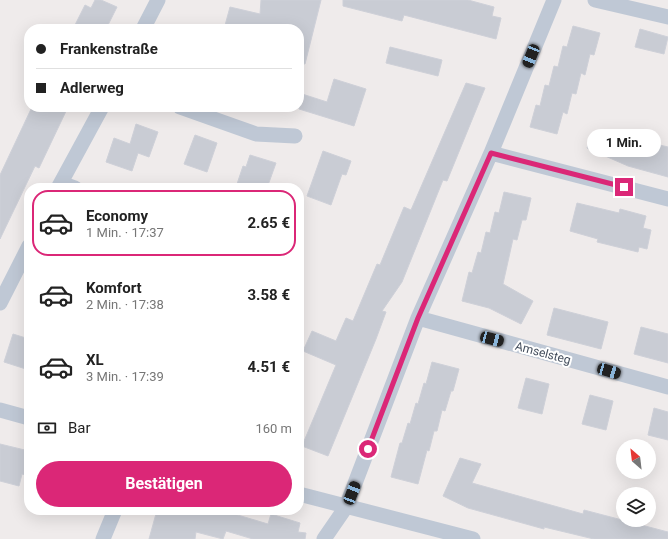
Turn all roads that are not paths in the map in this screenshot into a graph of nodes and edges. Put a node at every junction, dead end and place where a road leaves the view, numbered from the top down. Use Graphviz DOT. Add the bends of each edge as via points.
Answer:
graph roads {
  1 [pos="158,0"];
  2 [pos="554,0"];
  3 [pos="595,0"];
  4 [pos="668,17"];
  5 [pos="146,24"];
  6 [pos="100,112"];
  7 [pos="194,112"];
  8 [pos="295,136"];
  9 [pos="491,153"];
  10 [pos="66,183"];
  11 [pos="668,199"];
  12 [pos="24,256"];
  13 [pos="0,303"];
  14 [pos="418,318"];
  15 [pos="668,387"];
  16 [pos="0,410"];
  17 [pos="24,417"];
  18 [pos="304,495"];
  19 [pos="346,507"];
  20 [pos="113,515"];
  21 [pos="103,539"];
  22 [pos="324,539"];
  23 [pos="473,539"];
  1 -- 5 [label="street"];
  2 -- 9 [label="street"];
  3 -- 4 [label="street"];
  6 -- 10 [label="street"];
  7 -- 8 [label="street" via="256,134"];
  9 -- 11 [label="street"];
  9 -- 14 [label="street"];
  12 -- 13 [label="street"];
  14 -- 15 [label="street, Amselsteg"];
  14 -- 19 [label="street"];
  16 -- 17 [label="street"];
  18 -- 19 [label="street"];
  19 -- 22 [label="street"];
  19 -- 23 [label="street"];
  20 -- 21 [label="street"];
}
